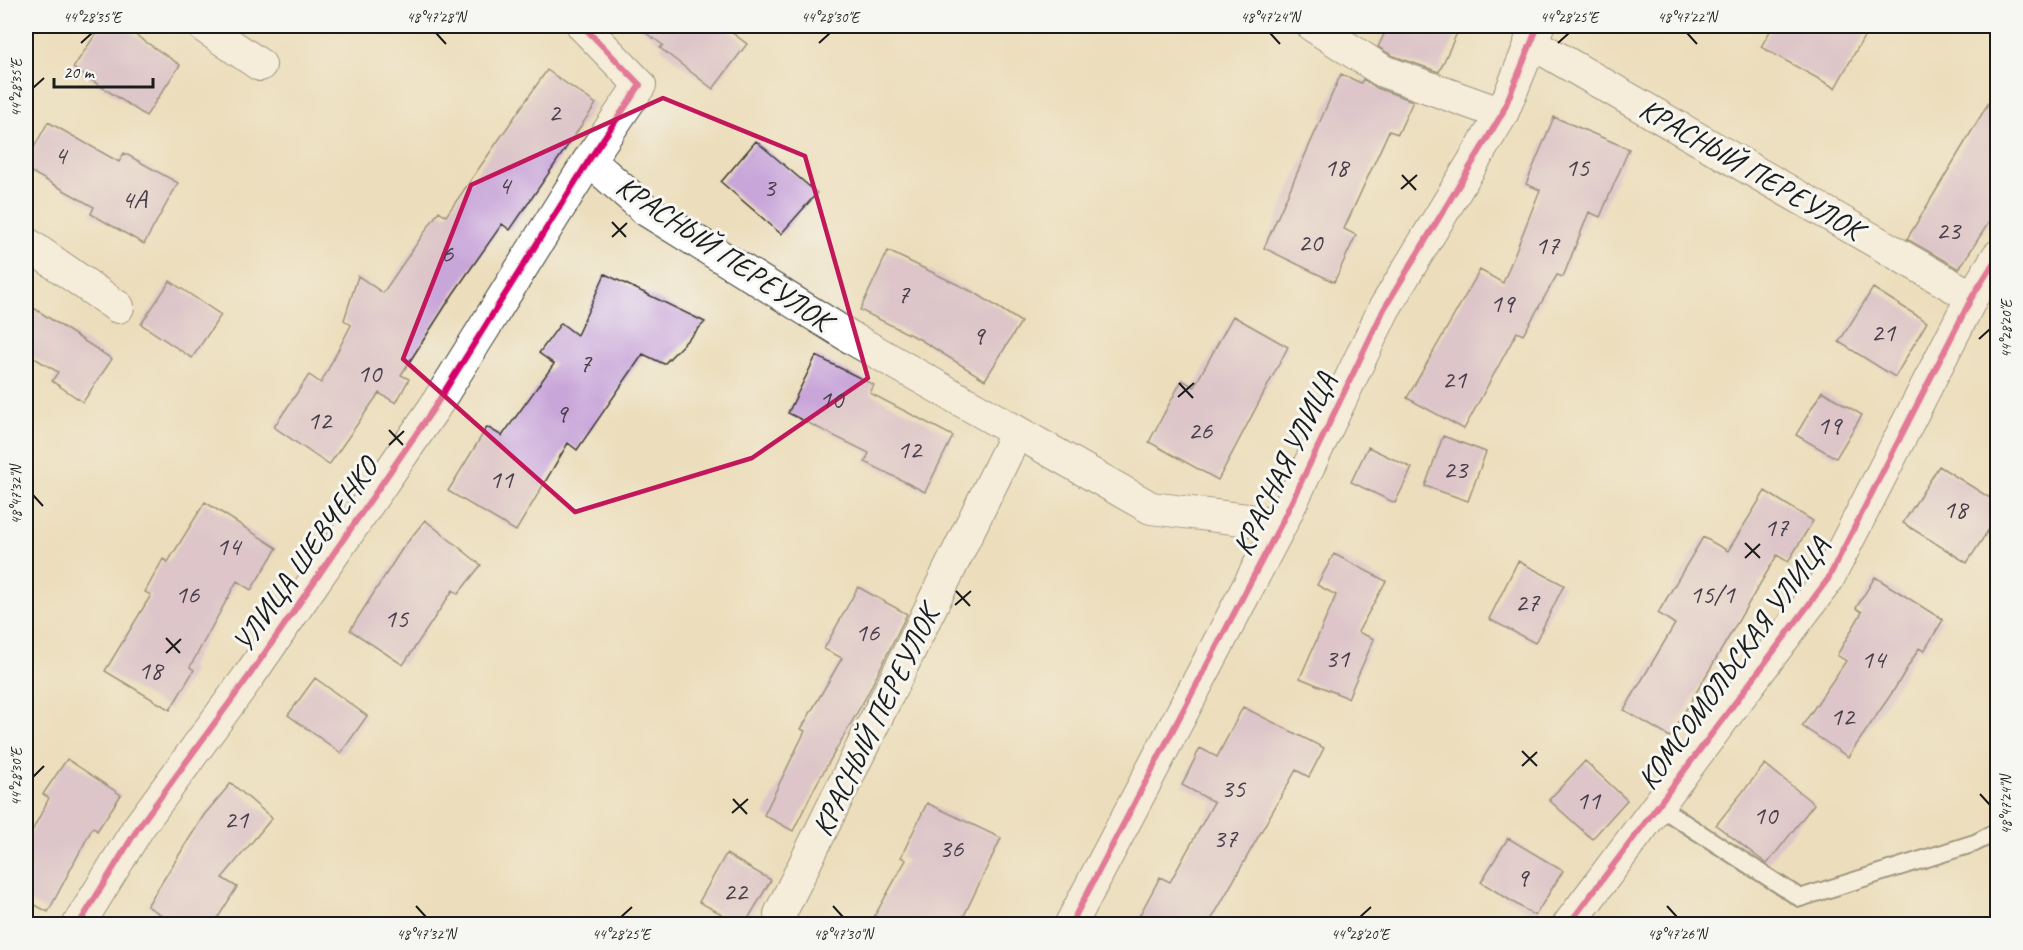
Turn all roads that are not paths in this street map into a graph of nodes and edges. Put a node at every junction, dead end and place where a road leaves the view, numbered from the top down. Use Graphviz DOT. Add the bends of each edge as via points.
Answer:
graph roads {
  1 [pos="203,26"];
  2 [pos="583,26"];
  3 [pos="1313,26"];
  4 [pos="1534,34"];
  5 [pos="260,65"];
  6 [pos="1502,114"];
  7 [pos="589,160"];
  8 [pos="26,243"];
  9 [pos="1998,256"];
  10 [pos="1972,297"];
  11 [pos="118,307"];
  12 [pos="1017,432"];
  13 [pos="1281,524"];
  14 [pos="1658,806"];
  15 [pos="1998,831"];
  16 [pos="780,914"];
  17 [pos="79,924"];
  18 [pos="1071,924"];
  19 [pos="1569,924"];
  1 -- 5 [label="street"];
  2 -- 7 [label="street, УЛИЦА ШЕВЧЕНКО" via="640,86"];
  3 -- 6 [label="street" via="1383,71"];
  4 -- 6 [label="street, КРАСНАЯ УЛИЦА"];
  4 -- 10 [label="street, КРАСНЫЙ ПЕРЕУЛОК"];
  6 -- 13 [label="street, КРАСНАЯ УЛИЦА" via="1384,309"];
  7 -- 12 [label="street, КРАСНЫЙ ПЕРЕУЛОК" via="656,216 855,340"];
  7 -- 17 [label="street, УЛИЦА ШЕВЧЕНКО" via="434,408 249,676 138,828"];
  8 -- 11 [label="street"];
  9 -- 10 [label="street, КОМСОМОЛЬСКАЯ УЛИЦА"];
  10 -- 14 [label="street, КОМСОМОЛЬСКАЯ УЛИЦА" via="1828,579"];
  12 -- 13 [label="street, КРАСНЫЙ ПЕРЕУЛОК" via="1151,508"];
  12 -- 16 [label="street, КРАСНЫЙ ПЕРЕУЛОК"];
  13 -- 18 [label="street, КРАСНАЯ УЛИЦА"];
  14 -- 15 [label="lane" via="1800,898 1975,843"];
  14 -- 19 [label="street, КОМСОМОЛЬСКАЯ УЛИЦА"];
}
